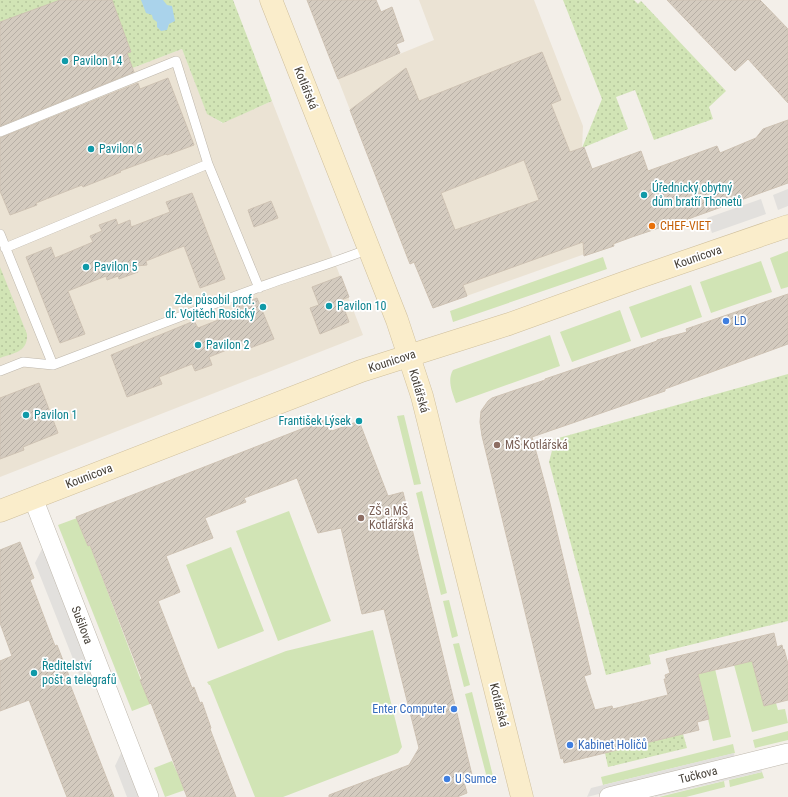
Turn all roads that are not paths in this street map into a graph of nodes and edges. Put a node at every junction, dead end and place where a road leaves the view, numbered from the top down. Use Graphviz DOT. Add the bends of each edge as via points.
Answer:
graph roads {
  1 [pos="271,0"];
  2 [pos="0,132"];
  3 [pos="208,164"];
  4 [pos="788,226"];
  5 [pos="0,234"];
  6 [pos="5,248"];
  7 [pos="369,249"];
  8 [pos="259,288"];
  9 [pos="409,356"];
  10 [pos="53,365"];
  11 [pos="0,371"];
  12 [pos="33,498"];
  13 [pos="0,511"];
  14 [pos="788,753"];
  15 [pos="149,797"];
  16 [pos="522,797"];
  17 [pos="609,797"];
  1 -- 7 [label="street, Kotlářská"];
  2 -- 3 [label="lane" via="176,61"];
  3 -- 6 [label="lane"];
  3 -- 8 [label="lane"];
  4 -- 9 [label="street, Kounicova" via="509,324"];
  5 -- 6 [label="lane"];
  6 -- 10 [label="lane"];
  7 -- 8 [label="lane"];
  7 -- 9 [label="street, Kotlářská"];
  8 -- 10 [label="lane"];
  9 -- 12 [label="street, Kounicova" via="362,371"];
  9 -- 16 [label="street, Kotlářská" via="422,396"];
  10 -- 11 [label="lane" via="23,362"];
  12 -- 13 [label="street, Kounicova"];
  12 -- 15 [label="street, Sušilova"];
  14 -- 17 [label="street, Tučkova"];
}
